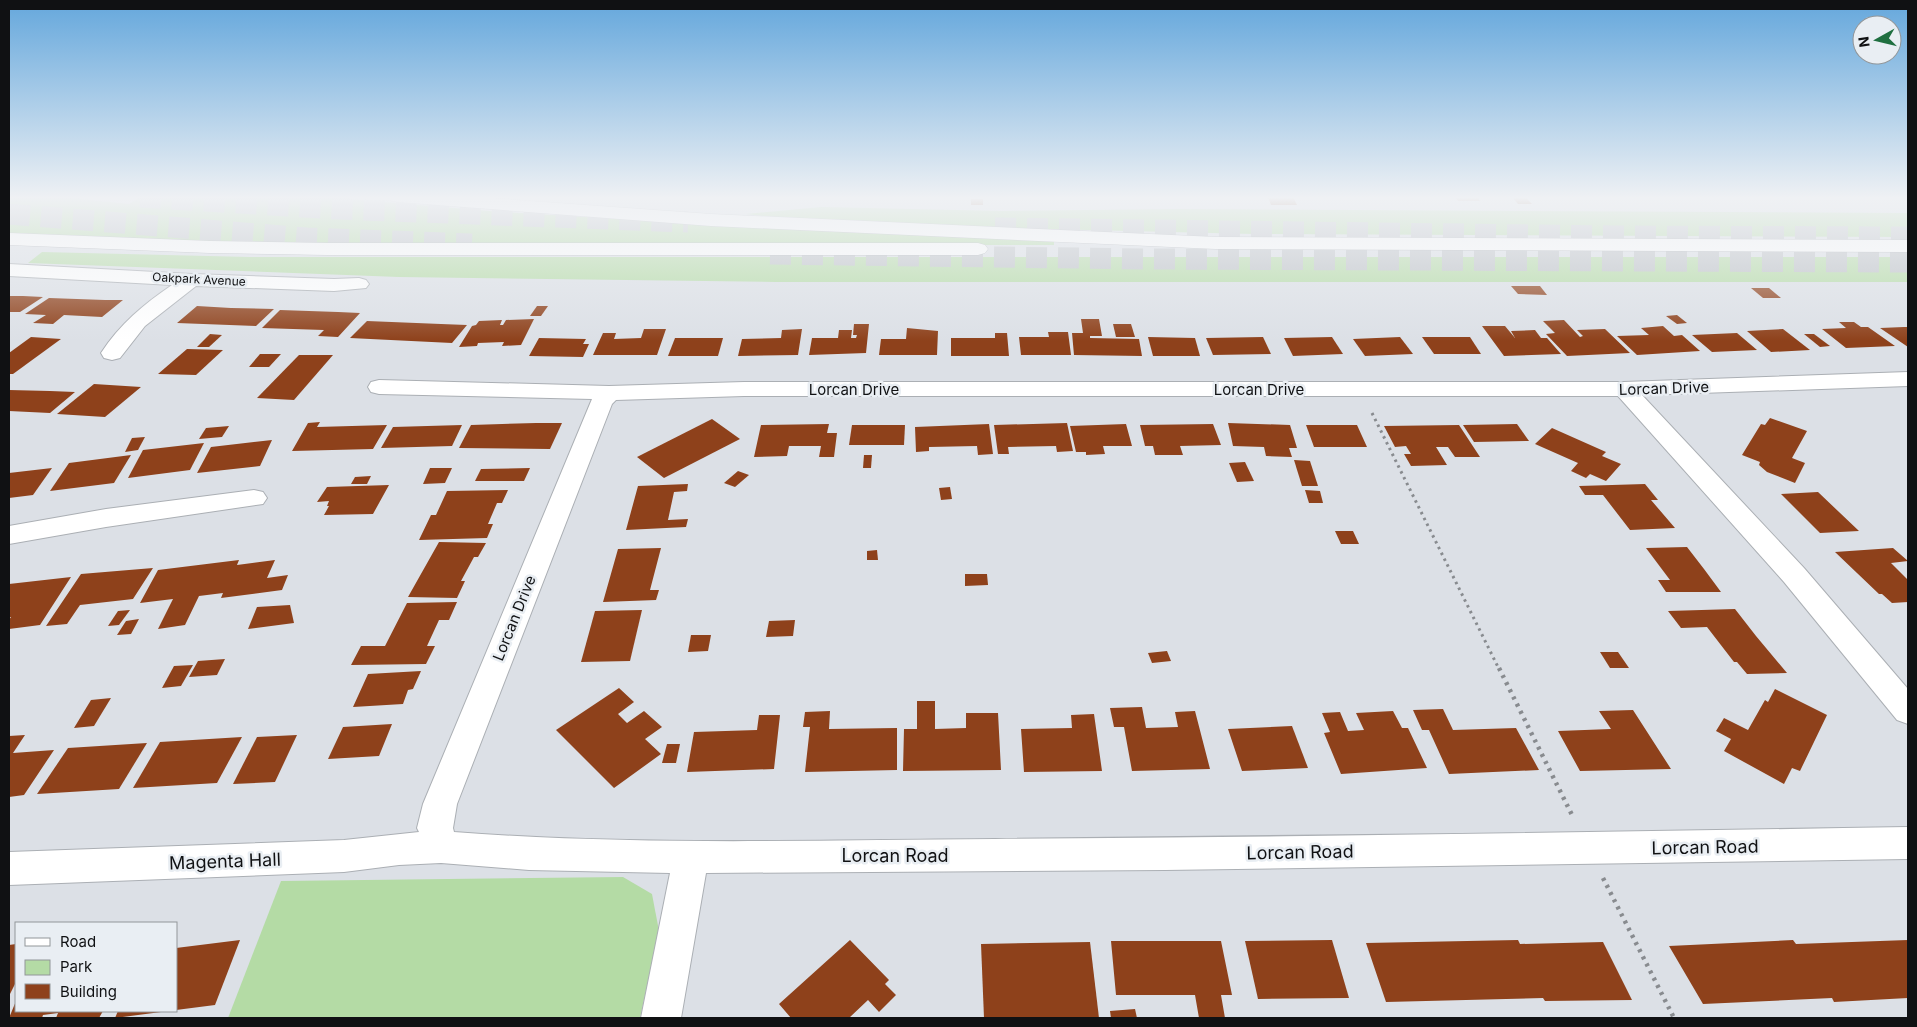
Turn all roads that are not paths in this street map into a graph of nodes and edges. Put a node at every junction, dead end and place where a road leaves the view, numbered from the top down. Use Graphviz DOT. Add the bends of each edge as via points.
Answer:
graph roads {
  1 [pos="164,245"];
  2 [pos="1170,245"];
  3 [pos="1660,245"];
  4 [pos="1908,246"];
  5 [pos="9,270"];
  6 [pos="192,280"];
  7 [pos="358,284"];
  8 [pos="112,353"];
  9 [pos="1908,379"];
  10 [pos="379,387"];
  11 [pos="1624,389"];
  12 [pos="609,393"];
  13 [pos="254,498"];
  14 [pos="9,535"];
  15 [pos="1908,712"];
  16 [pos="1908,844"];
  17 [pos="441,846"];
  18 [pos="691,857"];
  19 [pos="9,869"];
  20 [pos="661,1018"];
  1 -- 2 [label="main road" via="328,249 1050,250"];
  3 -- 4 [label="main road"];
  5 -- 6 [label="street, Oakpark Avenue"];
  6 -- 7 [label="street, Oakpark Avenue"];
  6 -- 8 [label="street" via="121,337"];
  9 -- 11 [label="street, Lorcan Drive"];
  10 -- 12 [label="street, Lorcan Drive"];
  11 -- 12 [label="street, Lorcan Drive" via="744,389"];
  11 -- 15 [label="street" via="1794,575"];
  12 -- 17 [label="street, Lorcan Drive" via="601,403 440,804 434,828"];
  13 -- 14 [label="street"];
  16 -- 18 [label="street, Lorcan Road"];
  17 -- 18 [label="street, Lorcan Road" via="529,854"];
  17 -- 19 [label="street, Magenta Hall" via="344,856"];
  18 -- 20 [label="street"];
}
